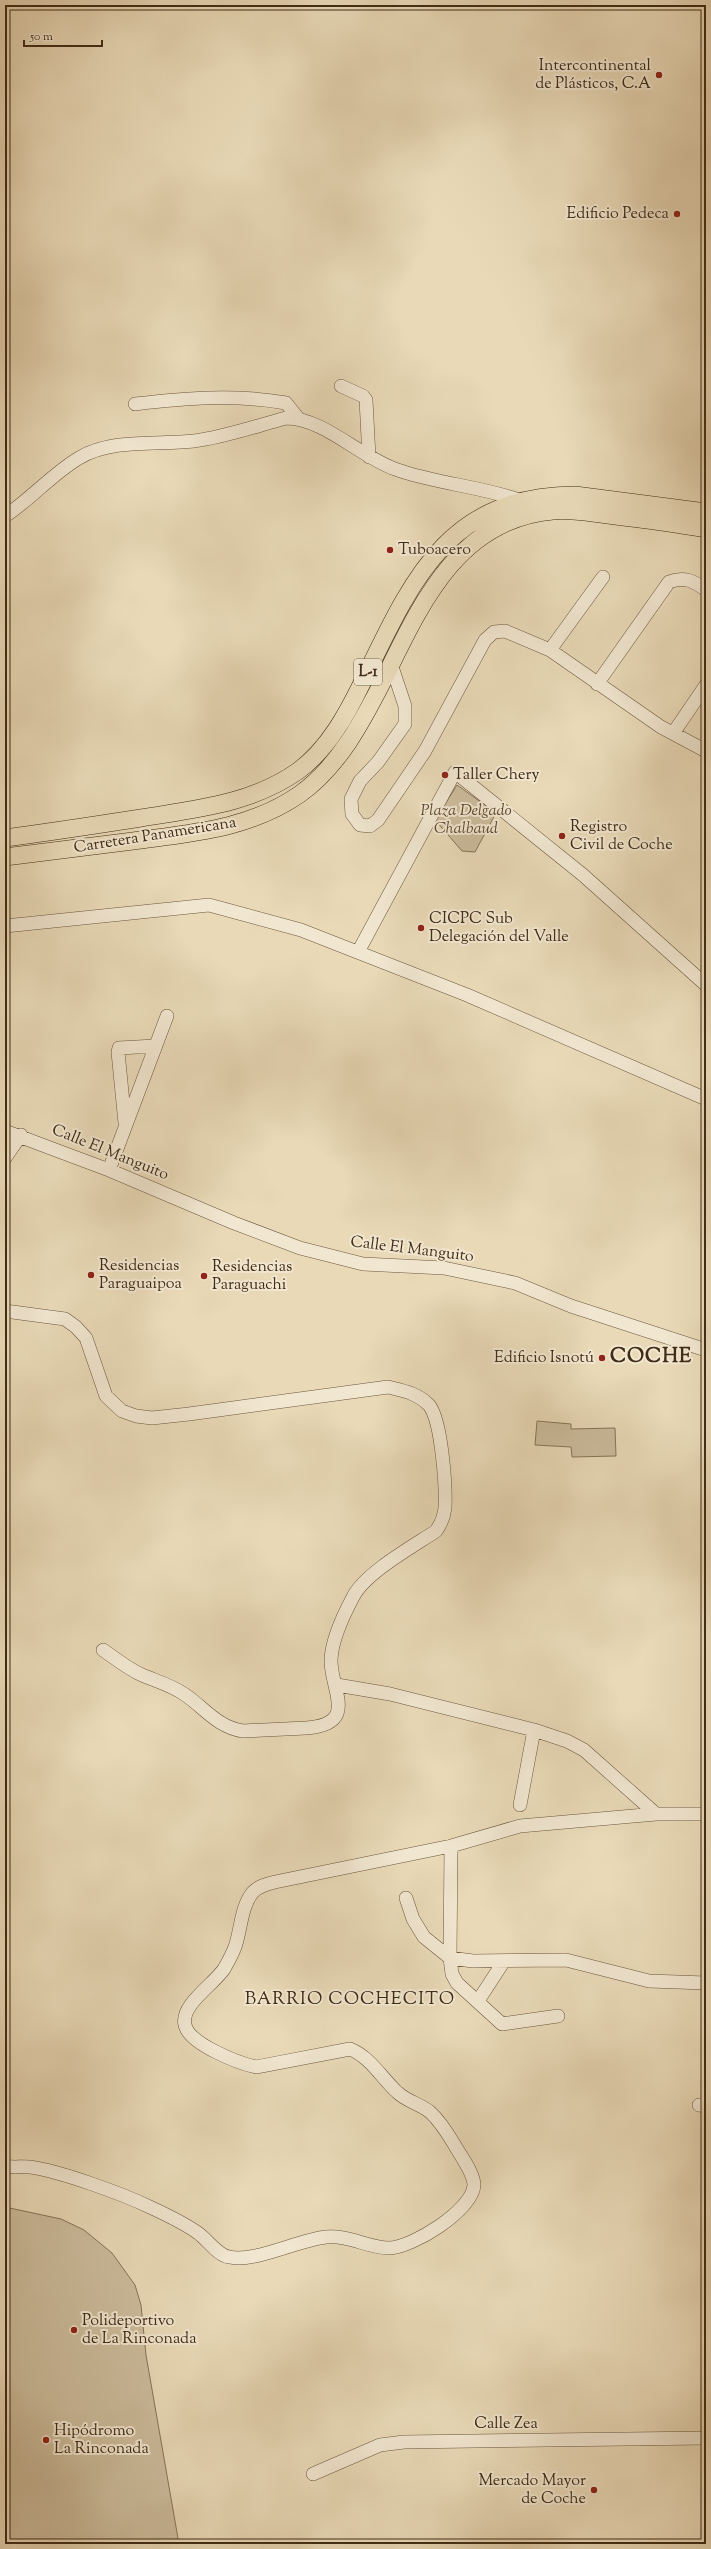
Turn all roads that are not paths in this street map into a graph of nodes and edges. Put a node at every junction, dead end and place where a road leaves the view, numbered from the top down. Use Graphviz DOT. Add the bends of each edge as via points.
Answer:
graph roads {
  1 [pos="341,386"];
  2 [pos="135,404"];
  3 [pos="298,418"];
  4 [pos="369,457"];
  5 [pos="522,501"];
  6 [pos="706,512"];
  7 [pos="5,516"];
  8 [pos="706,529"];
  9 [pos="603,577"];
  10 [pos="706,590"];
  11 [pos="550,650"];
  12 [pos="391,664"];
  13 [pos="597,684"];
  14 [pos="706,685"];
  15 [pos="674,732"];
  16 [pos="706,751"];
  17 [pos="5,838"];
  18 [pos="5,857"];
  19 [pos="5,926"];
  20 [pos="358,952"];
  21 [pos="706,985"];
  22 [pos="167,1016"];
  23 [pos="156,1046"];
  24 [pos="706,1098"];
  25 [pos="126,1126"];
  26 [pos="5,1131"];
  27 [pos="21,1135"];
  28 [pos="5,1158"];
  29 [pos="109,1170"];
  30 [pos="5,1311"];
  31 [pos="706,1350"];
  32 [pos="103,1650"];
  33 [pos="337,1685"];
  34 [pos="534,1730"];
  35 [pos="520,1805"];
  36 [pos="656,1814"];
  37 [pos="706,1814"];
  38 [pos="451,1846"];
  39 [pos="406,1898"];
  40 [pos="450,1958"];
  41 [pos="504,1961"];
  42 [pos="706,1983"];
  43 [pos="478,2001"];
  44 [pos="558,2016"];
  45 [pos="5,2166"];
  46 [pos="706,2438"];
  47 [pos="313,2474"];
  1 -- 4 [label="street" via="363,396 366,400"];
  2 -- 3 [label="street" via="185,398 257,398 286,403"];
  3 -- 4 [label="street" via="311,422"];
  3 -- 7 [label="street" via="286,418 196,441 144,443 95,450 78,458 20,507"];
  4 -- 5 [label="street" via="395,469 437,482 503,494"];
  5 -- 6 [label="main road, Carretera Panamericana / L-1" via="554,495 575,495"];
  5 -- 17 [label="main road, Carretera Panamericana / L-1" via="500,507 479,517 433,556 401,603 346,715 320,751 298,771 258,794 202,809"];
  8 -- 12 [label="main road, Carretera Panamericana / L-1" via="570,511 532,514 499,524 470,545 446,570 415,615"];
  9 -- 11 [label="street"];
  10 -- 13 [label="street" via="687,579 678,578 669,582"];
  11 -- 12 [label="street" via="505,631 494,632 485,640 425,751 378,820 370,826 360,825 352,814 351,799 360,781 378,762 405,724 405,706"];
  11 -- 13 [label="street"];
  12 -- 18 [label="main road, Carretera Panamericana / L-1" via="354,736 312,785 272,811 216,830"];
  13 -- 15 [label="street" via="661,727"];
  14 -- 15 [label="street"];
  15 -- 16 [label="street"];
  19 -- 20 [label="street" via="209,905 302,930"];
  20 -- 21 [label="street" via="455,772 583,875"];
  20 -- 24 [label="street" via="467,995"];
  22 -- 23 [label="street"];
  23 -- 25 [label="street"];
  23 -- 25 [label="street" via="119,1048"];
  25 -- 29 [label="street"];
  26 -- 27 [label="street, Calle El Manguito"];
  27 -- 28 [label="street"];
  27 -- 29 [label="street, Calle El Manguito"];
  29 -- 31 [label="street, Calle El Manguito" via="300,1248 363,1264 444,1268 515,1283 571,1306"];
  30 -- 33 [label="street" via="65,1320 76,1327 86,1338 106,1396 122,1411 136,1416 152,1418 189,1414 388,1387 415,1393 430,1406 440,1433 444,1502 442,1522 436,1531 363,1582 353,1597 333,1650 331,1662"];
  32 -- 33 [label="street" via="141,1675 169,1685 184,1694 223,1726 243,1731 324,1725 337,1712"];
  33 -- 34 [label="street" via="390,1694"];
  34 -- 35 [label="street"];
  34 -- 36 [label="street" via="567,1741 584,1750"];
  36 -- 37 [label="street"];
  36 -- 38 [label="street" via="520,1826"];
  38 -- 40 [label="street"];
  38 -- 45 [label="street" via="261,1886 253,1892 248,1901 234,1949 223,1971 188,2008 184,2024 187,2033 195,2040 244,2065 256,2067 343,2049 357,2052 382,2074 397,2092 430,2112 451,2139 474,2183 470,2198 449,2221 395,2248 328,2237 300,2241 242,2258 228,2257 197,2232 150,2207 72,2178 29,2167"];
  39 -- 40 [label="street" via="413,1919 424,1937"];
  40 -- 41 [label="street"];
  40 -- 43 [label="street" via="454,1979"];
  41 -- 42 [label="street" via="566,1960 649,1981"];
  41 -- 43 [label="street"];
  43 -- 44 [label="street" via="504,2025"];
  46 -- 47 [label="street, Calle Zea" via="404,2442 380,2445"];
}
